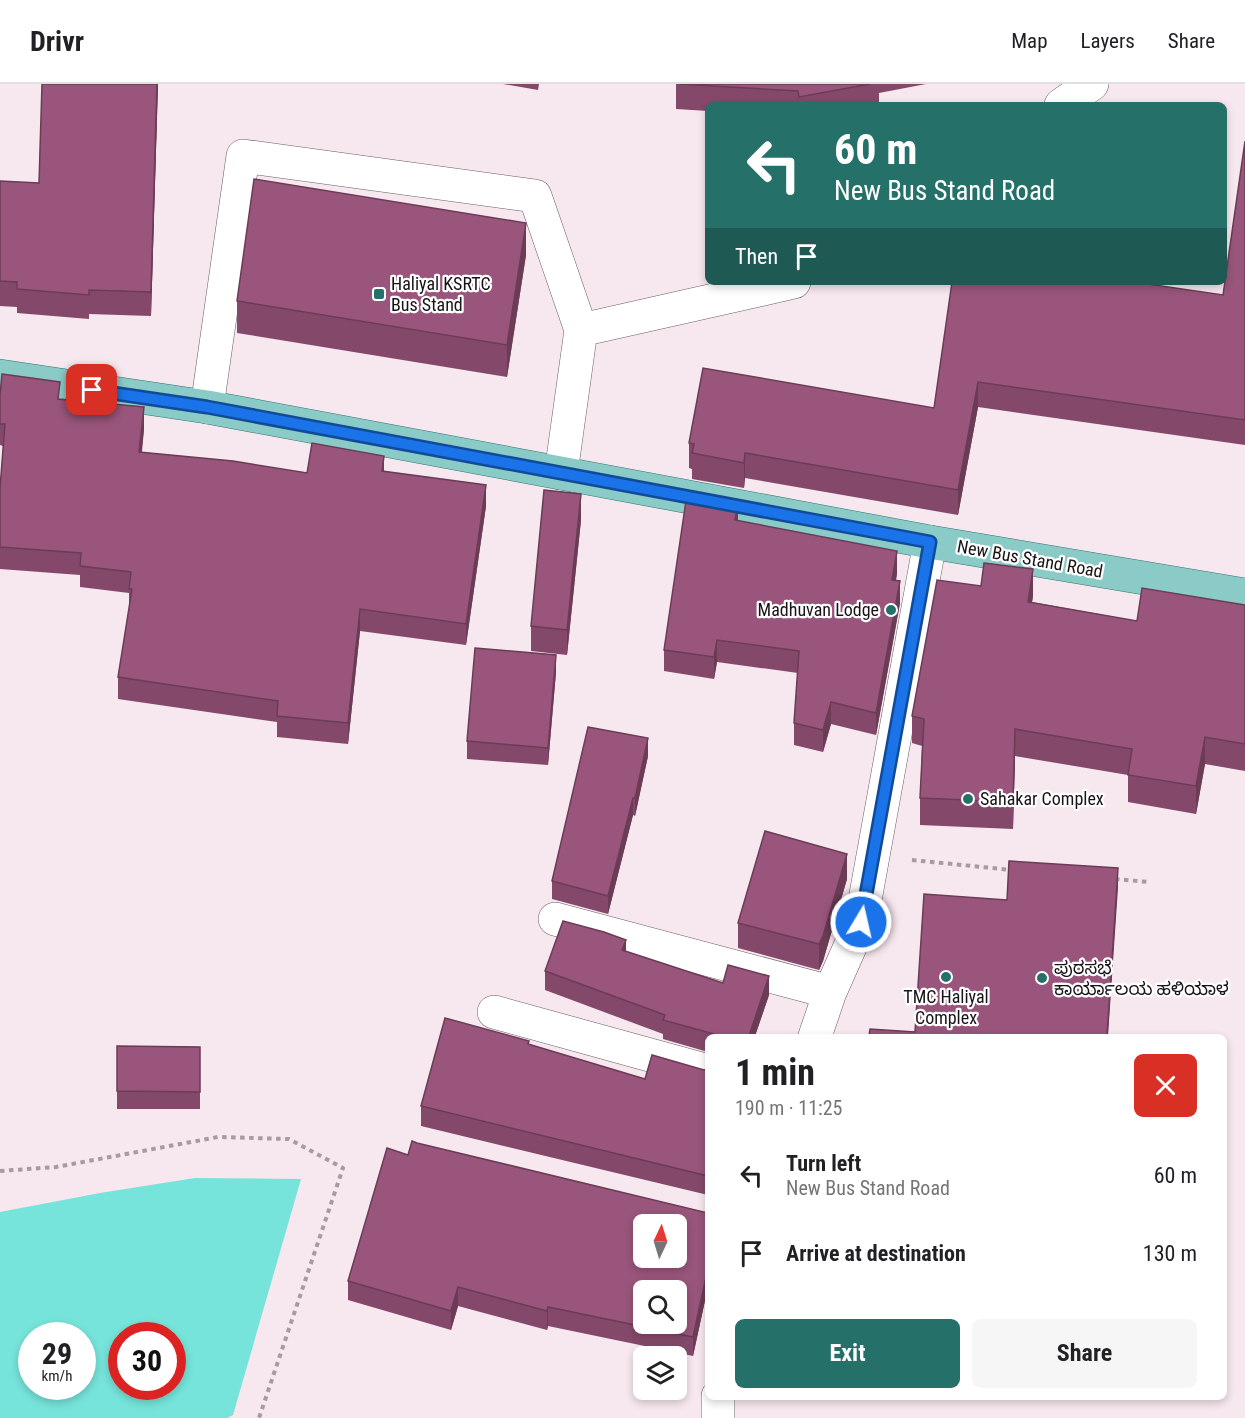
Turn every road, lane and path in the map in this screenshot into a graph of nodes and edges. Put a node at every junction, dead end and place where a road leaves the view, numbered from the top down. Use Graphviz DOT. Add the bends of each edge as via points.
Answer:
graph roads {
  1 [pos="1092,84"];
  2 [pos="1065,102"];
  3 [pos="781,285"];
  4 [pos="581,330"];
  5 [pos="0,376"];
  6 [pos="207,407"];
  7 [pos="561,473"];
  8 [pos="930,542"];
  9 [pos="1245,595"];
  10 [pos="872,857"];
  11 [pos="1022,871"];
  12 [pos="1113,879"];
  13 [pos="1148,882"];
  14 [pos="555,919"];
  15 [pos="830,993"];
  16 [pos="494,1012"];
  17 [pos="816,1034"];
  18 [pos="705,1070"];
  19 [pos="0,1170"];
  20 [pos="718,1400"];
  21 [pos="259,1418"];
  22 [pos="718,1418"];
  1 -- 2 [label="street"];
  3 -- 4 [label="street"];
  4 -- 6 [label="street" via="535,196 243,156"];
  4 -- 7 [label="street"];
  5 -- 6 [label="main road, New Bus Stand Road"];
  6 -- 7 [label="main road, New Bus Stand Road"];
  7 -- 8 [label="main road, New Bus Stand Road"];
  8 -- 9 [label="main road, New Bus Stand Road"];
  8 -- 10 [label="street"];
  10 -- 11 [label="path"];
  10 -- 15 [label="street" via="861,922"];
  12 -- 13 [label="path"];
  14 -- 15 [label="street"];
  15 -- 17 [label="street"];
  16 -- 18 [label="street"];
  19 -- 21 [label="path" via="56,1167 218,1137 289,1139 343,1168"];
  20 -- 22 [label="street"];
}
